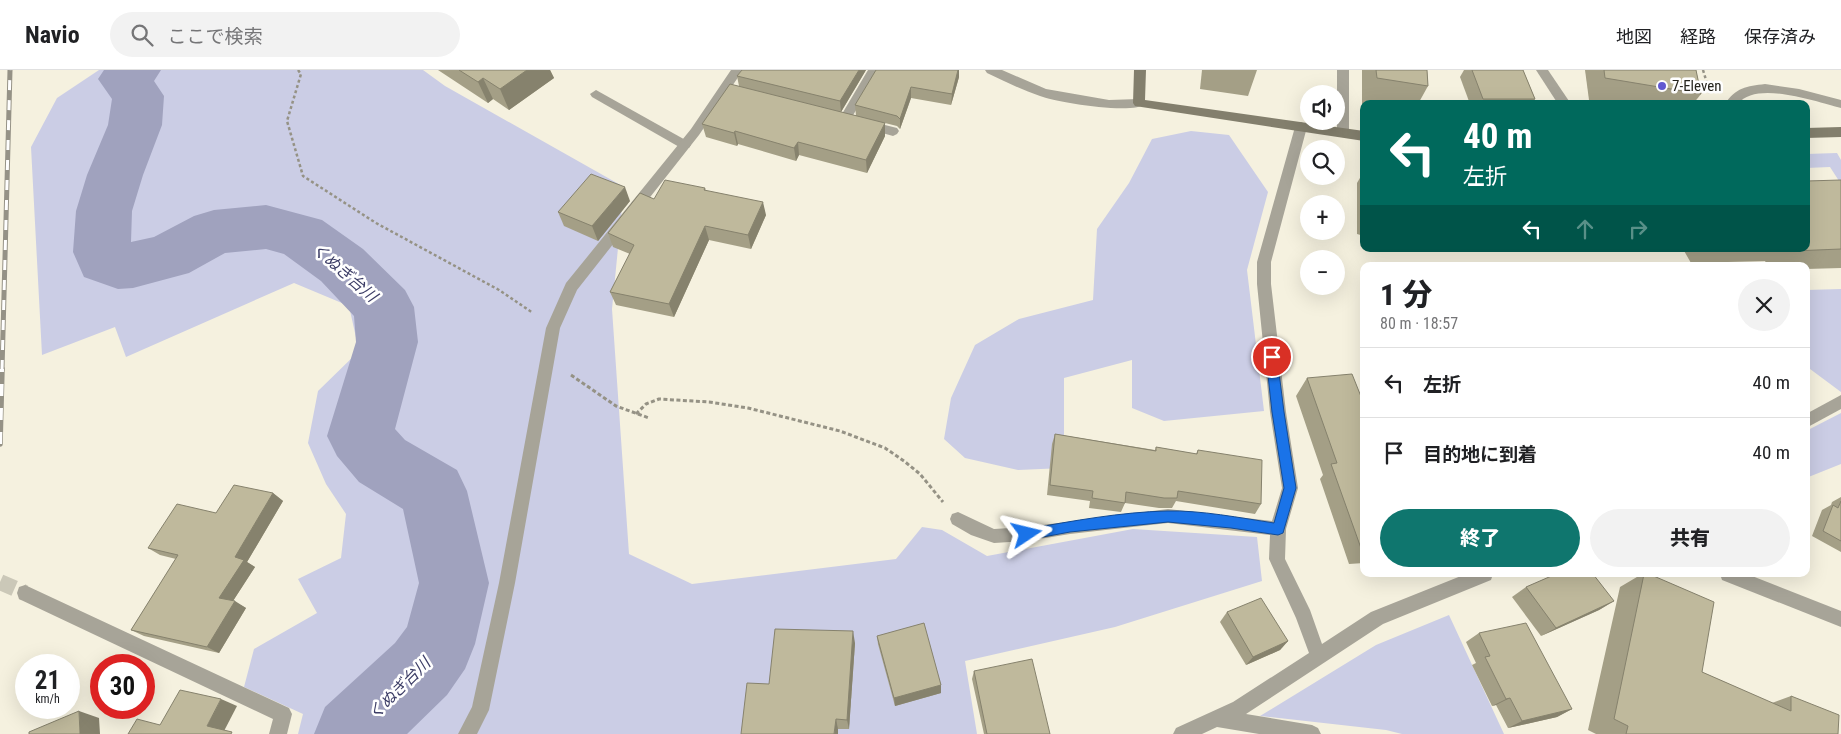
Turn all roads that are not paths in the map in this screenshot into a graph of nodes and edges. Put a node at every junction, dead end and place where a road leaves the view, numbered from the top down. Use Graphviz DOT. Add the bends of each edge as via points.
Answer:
graph roads {
  1 [pos="736,70"];
  2 [pos="874,70"];
  3 [pos="991,70"];
  4 [pos="1140,70"];
  5 [pos="1343,70"];
  6 [pos="1542,70"];
  7 [pos="596,94"];
  8 [pos="1562,100"];
  9 [pos="1733,100"];
  10 [pos="1139,103"];
  11 [pos="1841,104"];
  12 [pos="1300,127"];
  13 [pos="1300,130"];
  14 [pos="1319,130"];
  15 [pos="893,131"];
  16 [pos="1841,132"];
  17 [pos="1810,133"];
  18 [pos="1343,134"];
  19 [pos="1360,136"];
  20 [pos="685,145"];
  21 [pos="1841,401"];
  22 [pos="1810,420"];
  23 [pos="958,519"];
  24 [pos="1278,529"];
  25 [pos="1478,577"];
  26 [pos="1736,577"];
  27 [pos="25,593"];
  28 [pos="1841,619"];
  29 [pos="1318,655"];
  30 [pos="1217,718"];
  31 [pos="278,734"];
  32 [pos="467,734"];
  33 [pos="1182,734"];
  34 [pos="1312,734"];
  1 -- 20 [label="street" via="729,90"];
  2 -- 15 [label="street" via="841,118"];
  3 -- 10 [label="street" via="1044,93 1109,104"];
  4 -- 10 [label="street"];
  5 -- 18 [label="street"];
  6 -- 8 [label="street"];
  7 -- 20 [label="street"];
  9 -- 11 [label="street" via="1748,88 1767,87"];
  10 -- 12 [label="street"];
  13 -- 24 [label="street" via="1264,262 1278,412 1290,488"];
  14 -- 18 [label="street"];
  16 -- 17 [label="street"];
  18 -- 19 [label="street"];
  20 -- 32 [label="street" via="571,287 553,328 507,583 480,710"];
  21 -- 22 [label="street"];
  23 -- 24 [label="street" via="994,536 1168,516"];
  24 -- 29 [label="street" via="1277,559"];
  25 -- 29 [label="street" via="1377,618"];
  26 -- 28 [label="street"];
  27 -- 31 [label="street" via="283,714"];
  29 -- 30 [label="street" via="1238,708"];
  30 -- 33 [label="street"];
  30 -- 34 [label="street"];
}
